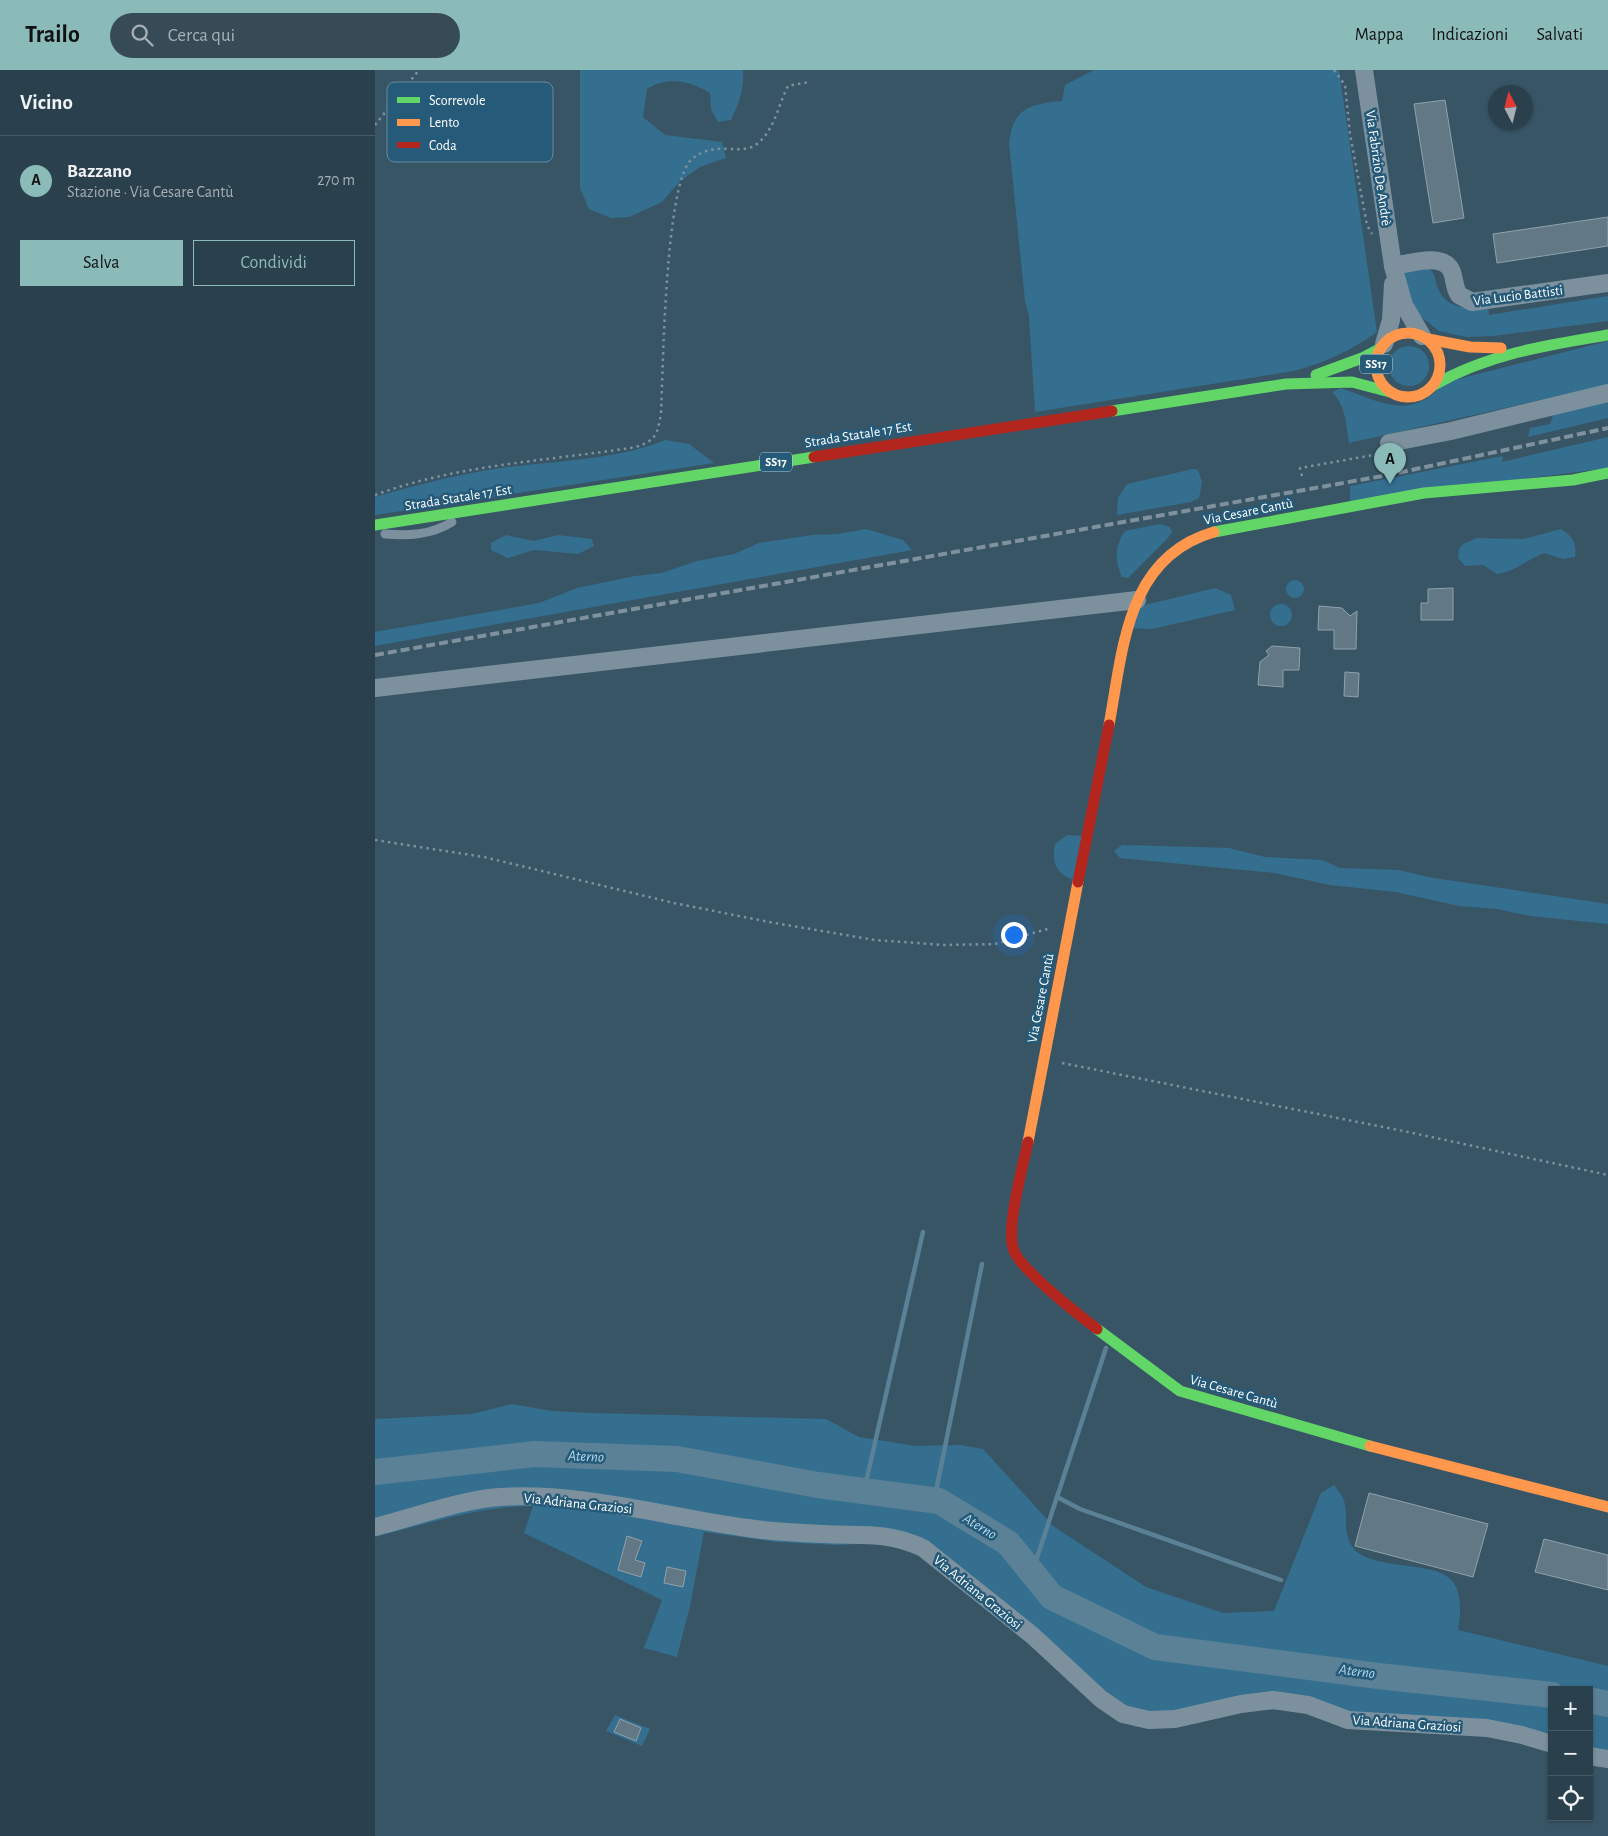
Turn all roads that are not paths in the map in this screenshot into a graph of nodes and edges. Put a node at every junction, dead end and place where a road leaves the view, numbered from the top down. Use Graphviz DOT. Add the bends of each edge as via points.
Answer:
graph roads {
  1 [pos="1364,70"];
  2 [pos="1393,266"];
  3 [pos="1608,283"];
  4 [pos="1608,335"];
  5 [pos="1425,337"];
  6 [pos="1383,346"];
  7 [pos="1527,348"];
  8 [pos="1286,384"];
  9 [pos="1434,385"];
  10 [pos="1390,392"];
  11 [pos="1608,393"];
  12 [pos="1385,448"];
  13 [pos="1608,474"];
  14 [pos="474,510"];
  15 [pos="375,525"];
  16 [pos="375,533"];
  17 [pos="1137,600"];
  18 [pos="375,688"];
  19 [pos="1608,1507"];
  20 [pos="375,1527"];
  21 [pos="1548,1743"];
  22 [pos="1593,1757"];
  23 [pos="1608,1759"];
  1 -- 2 [label="street, Via Fabrizio De Andrè"];
  2 -- 3 [label="street, Via Lucio Battisti" via="1431,260 1442,262 1452,272 1459,295 1464,300 1475,302"];
  2 -- 5 [label="street, Via Fabrizio De Andrè" via="1404,305"];
  2 -- 6 [label="street, Via Fabrizio De Andrè" via="1391,320"];
  4 -- 7 [label="street, SS17"];
  5 -- 6 [label="street, SS17" via="1402,334"];
  5 -- 7 [label="street, SS17" via="1470,347"];
  5 -- 9 [label="street" via="1438,351 1441,361"];
  6 -- 8 [label="street, Strada Statale 17 Est / SS17" via="1347,364"];
  6 -- 10 [label="street, SS17" via="1376,368 1379,379"];
  7 -- 9 [label="street, SS17" via="1473,363"];
  8 -- 10 [label="street, Strada Statale 17 Est / SS17" via="1352,382"];
  8 -- 14 [label="street, Strada Statale 17 Est / SS17"];
  9 -- 10 [label="street, SS17" via="1413,397"];
  11 -- 12 [label="street"];
  13 -- 17 [label="street, Via Cesare Cantù" via="1424,493 1214,531 1192,538 1166,556 1149,577"];
  14 -- 15 [label="street, Strada Statale 17 Est / SS17"];
  14 -- 16 [label="lane" via="443,528 425,533 408,536"];
  17 -- 18 [label="street"];
  17 -- 19 [label="street, Via Cesare Cantù" via="1127,631 1012,1224 1013,1250 1020,1262 1072,1310 1179,1391 1344,1439"];
  20 -- 21 [label="street, Via Adriana Graziosi" via="498,1497 537,1497 633,1508 748,1528 885,1535 923,1548 1032,1635 1101,1699 1123,1714 1149,1720 1175,1719 1273,1700 1308,1705 1348,1720 1487,1728"];
  22 -- 23 [label="street"];
}
